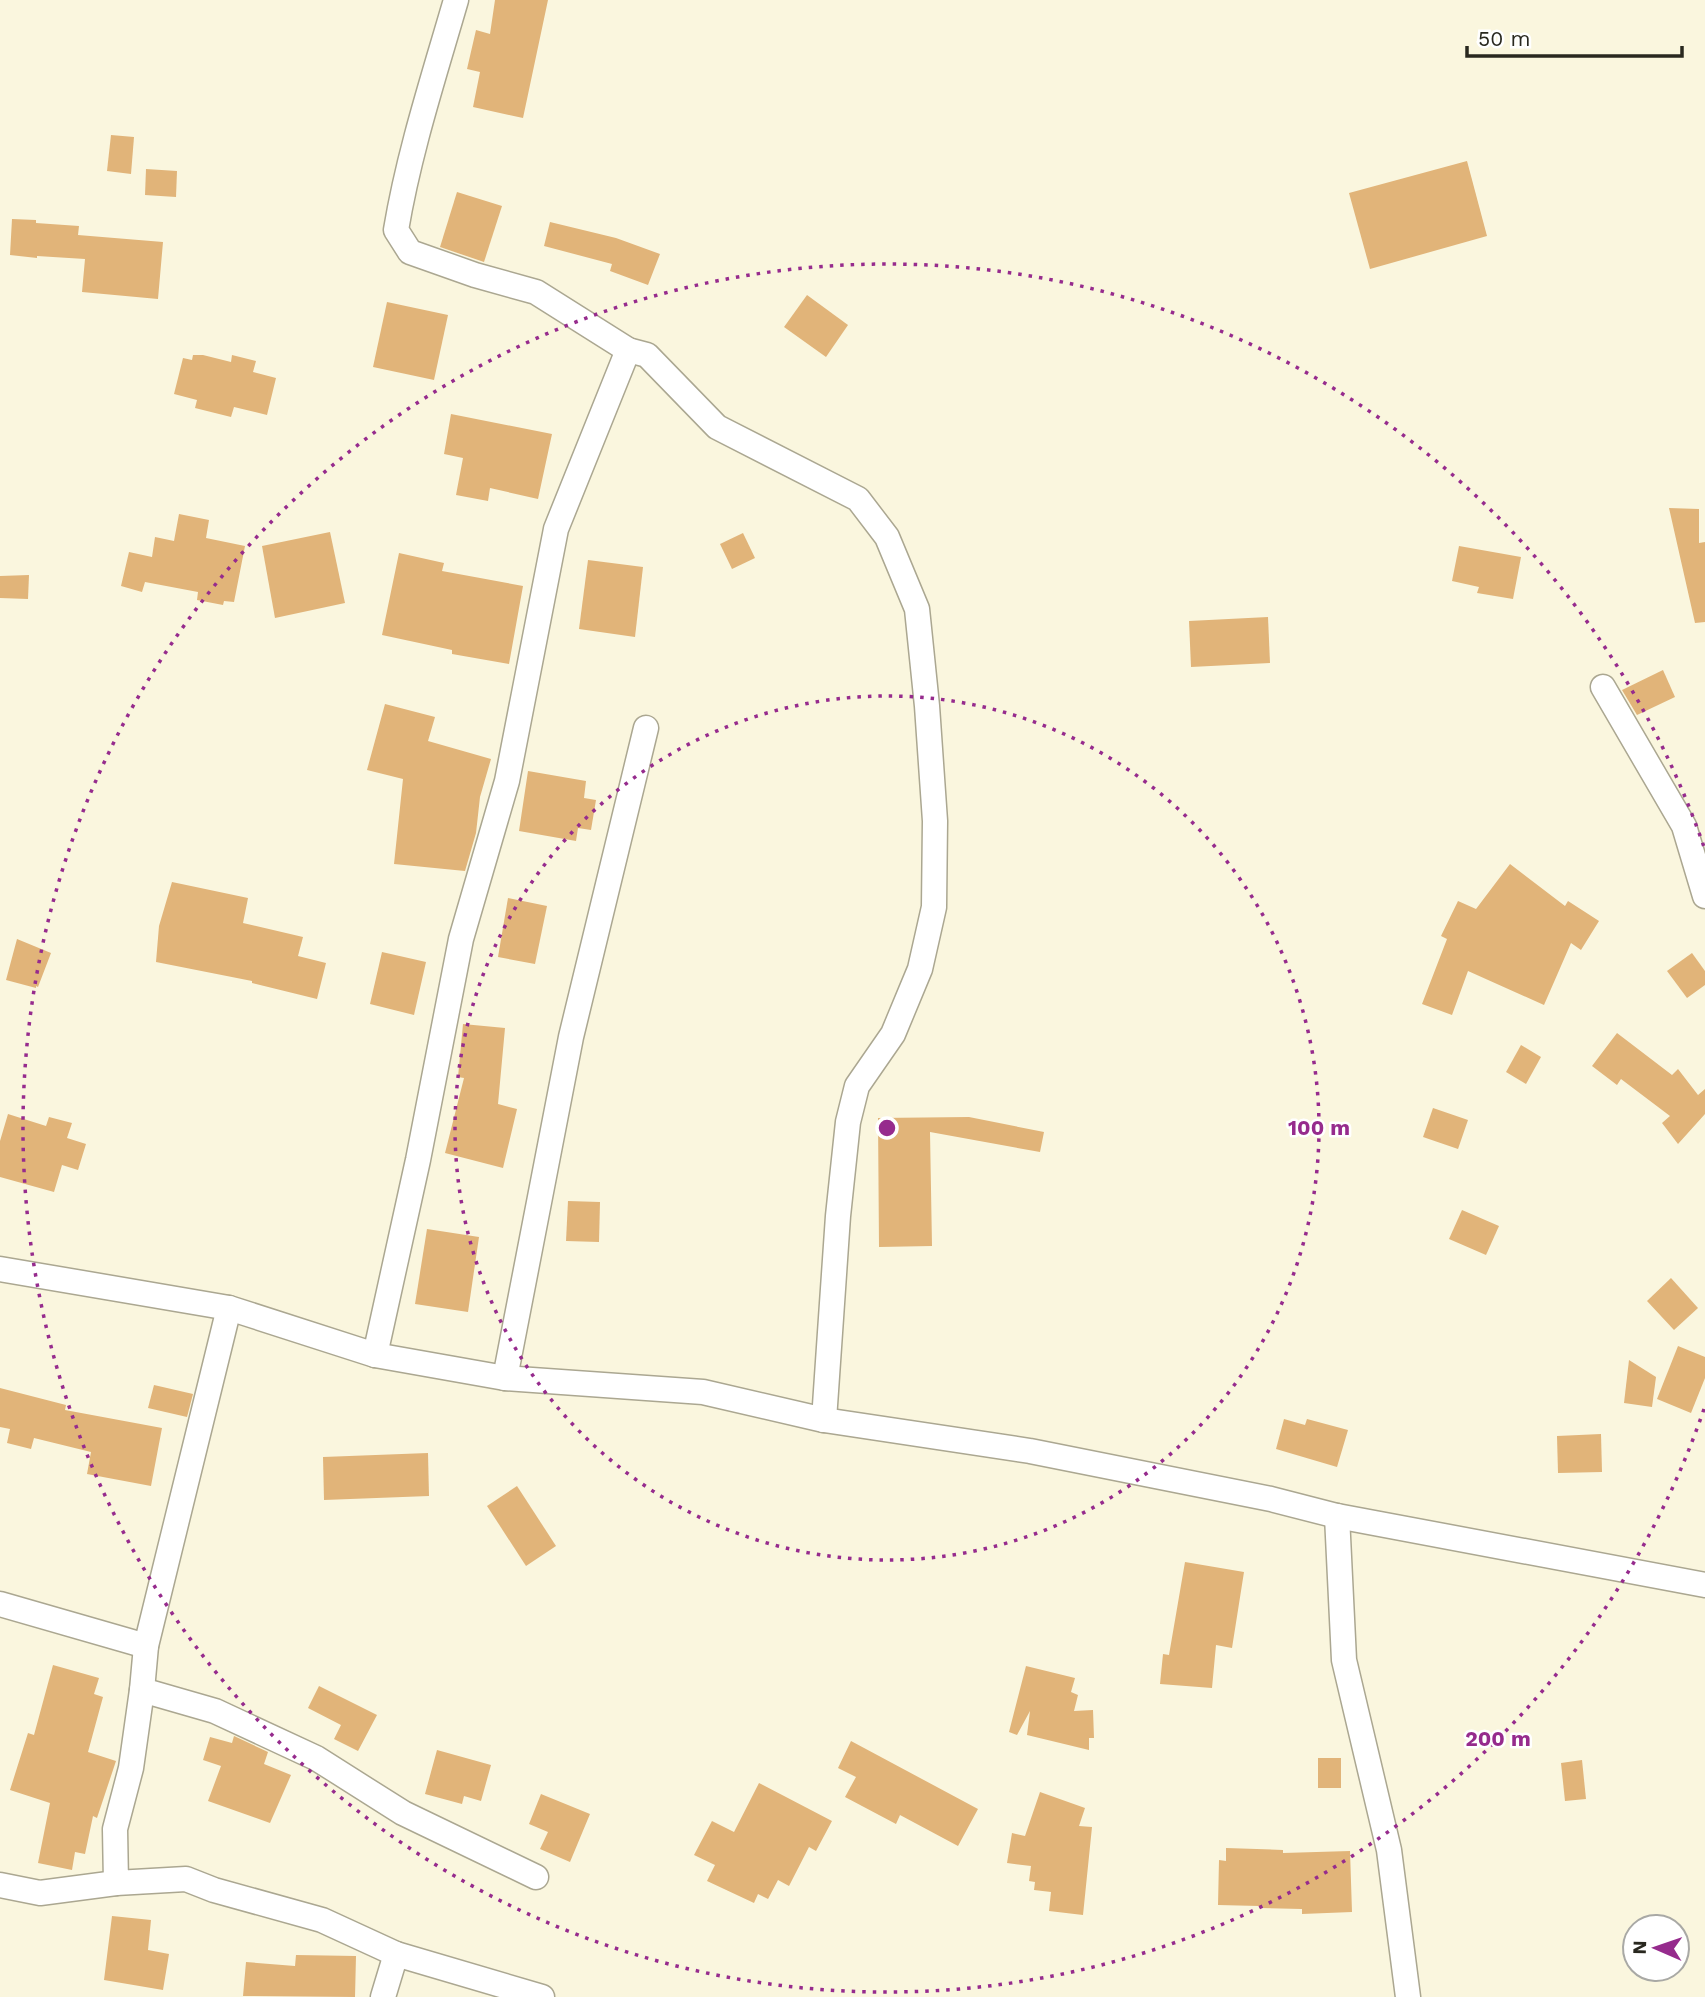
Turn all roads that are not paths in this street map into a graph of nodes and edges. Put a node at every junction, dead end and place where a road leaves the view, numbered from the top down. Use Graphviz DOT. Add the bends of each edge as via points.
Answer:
graph roads {
  1 [pos="456,0"];
  2 [pos="628,350"];
  3 [pos="1603,687"];
  4 [pos="646,728"];
  5 [pos="1705,896"];
  6 [pos="0,1269"];
  7 [pos="229,1308"];
  8 [pos="375,1355"];
  9 [pos="505,1378"];
  10 [pos="824,1420"];
  11 [pos="1336,1516"];
  12 [pos="1705,1585"];
  13 [pos="0,1604"];
  14 [pos="146,1646"];
  15 [pos="142,1690"];
  16 [pos="537,1877"];
  17 [pos="117,1883"];
  18 [pos="0,1885"];
  19 [pos="396,1954"];
  20 [pos="383,1997"];
  21 [pos="542,1997"];
  22 [pos="1408,1997"];
  1 -- 2 [label="street" via="410,158 396,230 410,252 536,292"];
  2 -- 8 [label="street" via="556,529 507,781 461,939"];
  2 -- 10 [label="street" via="647,355 717,427 858,499 887,537 917,609 935,821 934,907 920,969 893,1034 857,1086 848,1122"];
  3 -- 5 [label="street" via="1684,826"];
  4 -- 9 [label="street" via="571,1037"];
  6 -- 7 [label="street"];
  7 -- 8 [label="street"];
  7 -- 14 [label="street"];
  8 -- 9 [label="street"];
  9 -- 10 [label="street" via="703,1392"];
  10 -- 11 [label="street" via="1030,1451"];
  11 -- 12 [label="street"];
  11 -- 22 [label="street" via="1345,1660 1390,1850"];
  13 -- 14 [label="street"];
  14 -- 15 [label="street"];
  15 -- 16 [label="street" via="215,1711 316,1758 403,1813"];
  15 -- 17 [label="street" via="131,1768 115,1829"];
  17 -- 18 [label="street" via="40,1893"];
  17 -- 19 [label="street" via="186,1879 322,1920"];
  19 -- 20 [label="street"];
  19 -- 21 [label="street"];
}
